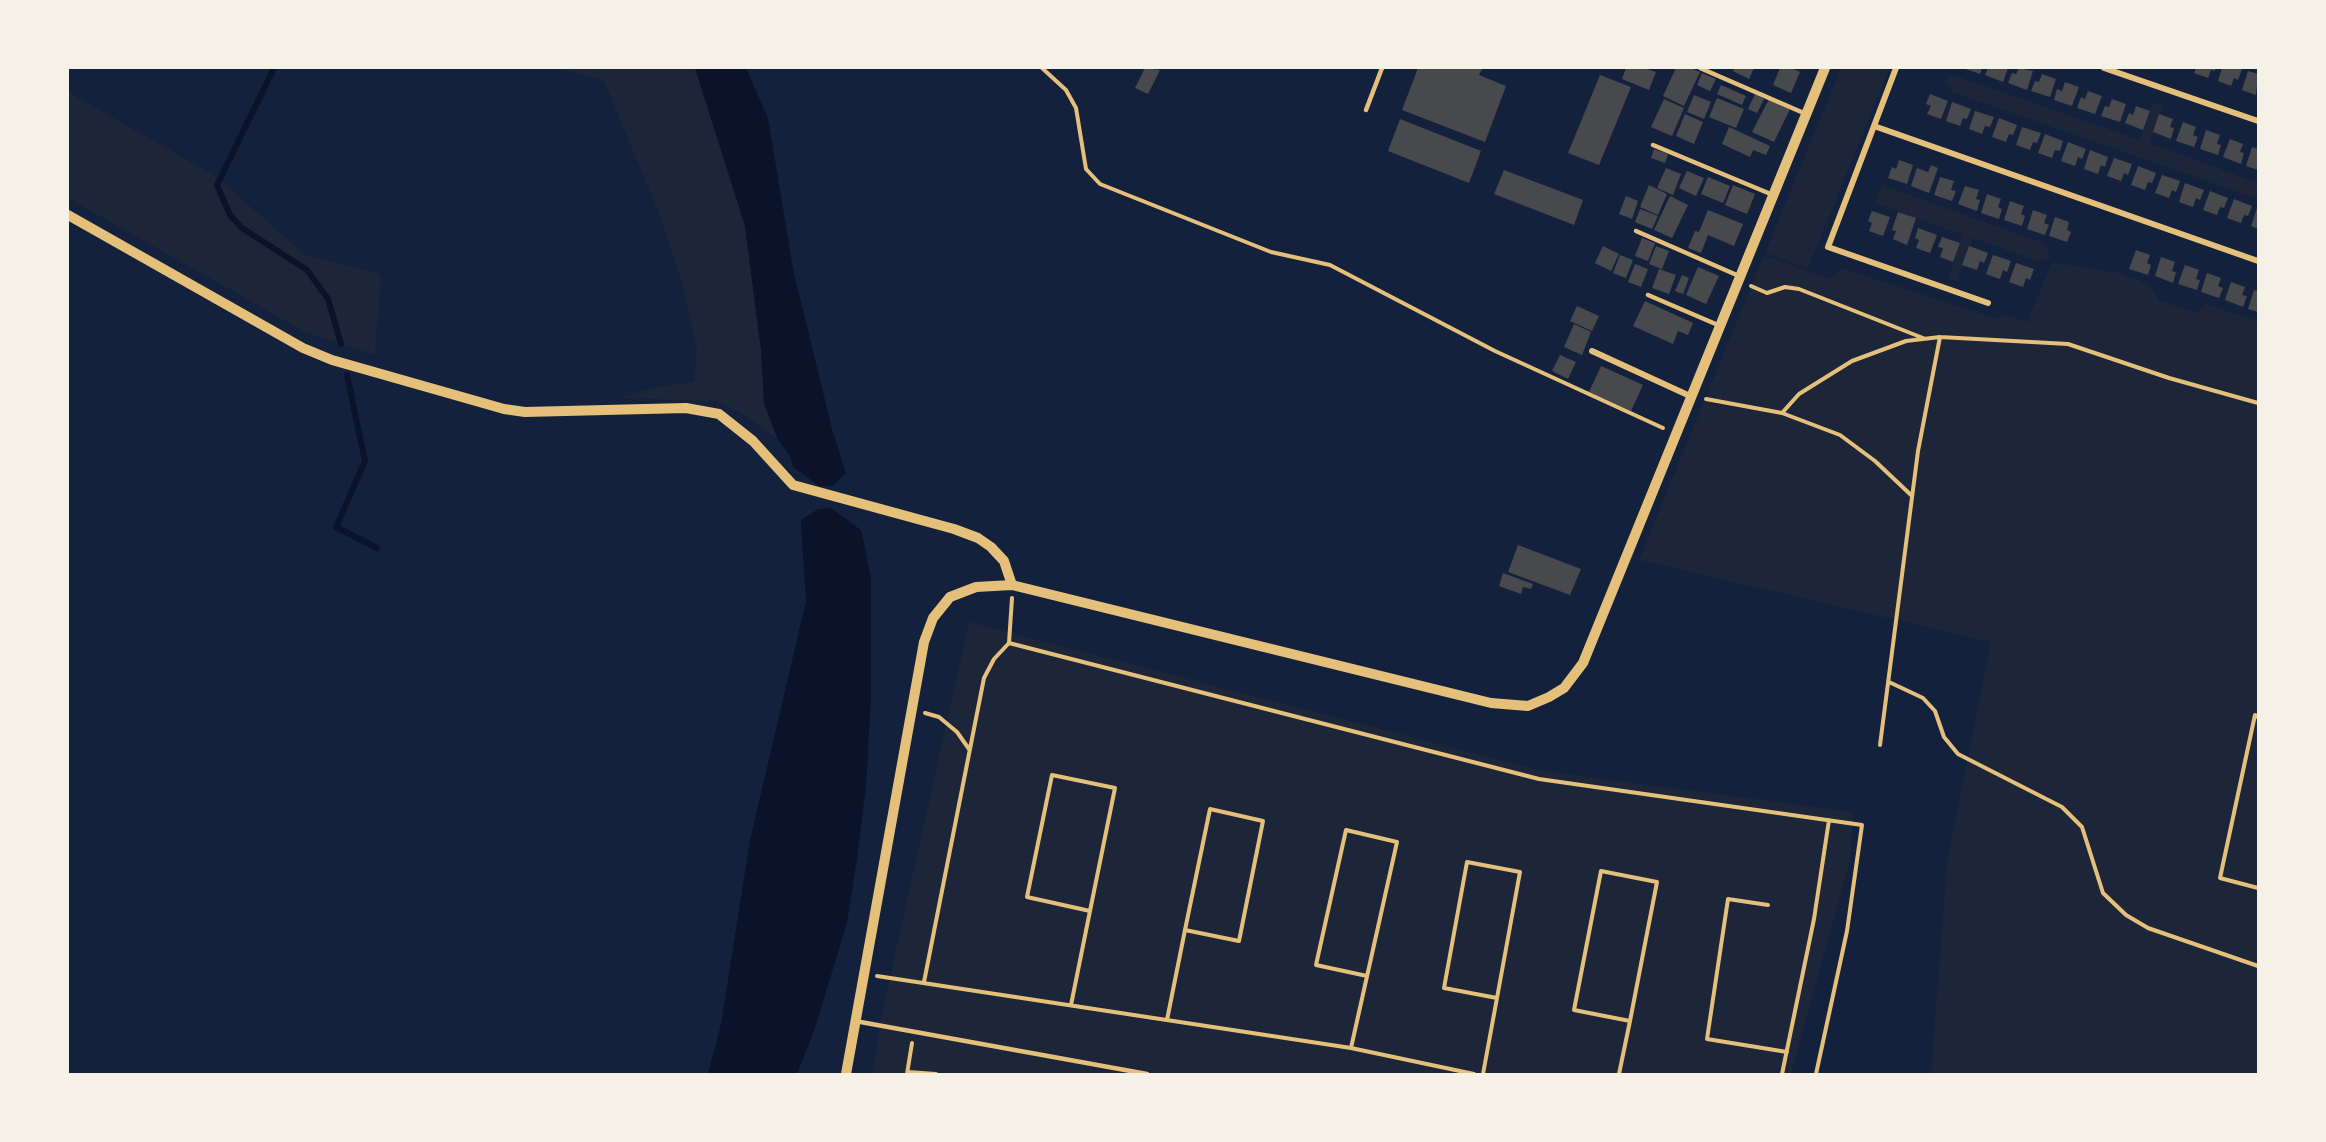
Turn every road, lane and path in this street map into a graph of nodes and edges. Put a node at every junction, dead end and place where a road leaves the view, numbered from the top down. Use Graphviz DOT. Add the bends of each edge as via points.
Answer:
graph roads {
  1 [pos="1042,68"];
  2 [pos="1382,68"];
  3 [pos="1700,68"];
  4 [pos="1825,68"];
  5 [pos="1896,68"];
  6 [pos="2104,68"];
  7 [pos="1366,110"];
  8 [pos="1806,114"];
  9 [pos="2259,121"];
  10 [pos="1874,126"];
  11 [pos="1653,145"];
  12 [pos="1773,195"];
  13 [pos="68,215"];
  14 [pos="1636,231"];
  15 [pos="2259,261"];
  16 [pos="1739,276"];
  17 [pos="1648,295"];
  18 [pos="1988,303"];
  19 [pos="1718,325"];
  20 [pos="1940,337"];
  21 [pos="1924,338"];
  22 [pos="1592,351"];
  23 [pos="1690,396"];
  24 [pos="2259,403"];
  25 [pos="1782,413"];
  26 [pos="1674,434"];
  27 [pos="1912,495"];
  28 [pos="1012,585"];
  29 [pos="1009,643"];
  30 [pos="1888,682"];
  31 [pos="911,707"];
  32 [pos="2259,717"];
  33 [pos="1880,745"];
  34 [pos="970,750"];
  35 [pos="1829,820"];
  36 [pos="2259,888"];
  37 [pos="1768,905"];
  38 [pos="1090,911"];
  39 [pos="1185,930"];
  40 [pos="2259,966"];
  41 [pos="864,974"];
  42 [pos="1367,976"];
  43 [pos="924,982"];
  44 [pos="1497,998"];
  45 [pos="1071,1005"];
  46 [pos="1167,1020"];
  47 [pos="855,1021"];
  48 [pos="1630,1021"];
  49 [pos="914,1033"];
  50 [pos="1351,1048"];
  51 [pos="1787,1052"];
  52 [pos="907,1073"];
  53 [pos="846,1074"];
  54 [pos="936,1074"];
  55 [pos="1146,1074"];
  56 [pos="1474,1074"];
  57 [pos="1483,1074"];
  58 [pos="1619,1074"];
  59 [pos="1782,1074"];
  60 [pos="1816,1074"];
  1 -- 26 [label="path" via="1066,90 1076,108 1086,169 1100,184 1270,252 1330,265 1495,351"];
  2 -- 7 [label="lane"];
  3 -- 8 [label="lane"];
  4 -- 8 [label="street"];
  5 -- 10 [label="street"];
  6 -- 9 [label="street"];
  8 -- 12 [label="street"];
  10 -- 15 [label="street"];
  10 -- 18 [label="street" via="1828,247"];
  11 -- 12 [label="lane"];
  12 -- 16 [label="street"];
  13 -- 28 [label="street" via="303,348 332,360 525,412 686,408 719,414 747,435 793,485 978,538 1004,561"];
  14 -- 16 [label="lane"];
  16 -- 19 [label="street"];
  16 -- 21 [label="path" via="1759,291 1799,289"];
  17 -- 19 [label="lane"];
  19 -- 23 [label="street"];
  20 -- 21 [label="path"];
  20 -- 24 [label="path" via="2068,345"];
  20 -- 27 [label="path"];
  21 -- 25 [label="path" via="1885,348 1843,366 1798,394"];
  22 -- 23 [label="street"];
  23 -- 25 [label="path"];
  23 -- 26 [label="street"];
  25 -- 27 [label="path" via="1840,435 1875,460"];
  26 -- 28 [label="street" via="1582,663 1563,688 1539,703 1491,703"];
  27 -- 30 [label="path"];
  28 -- 29 [label="path"];
  28 -- 31 [label="street" via="976,586 950,597 933,618 924,642"];
  29 -- 34 [label="path" via="984,678"];
  29 -- 35 [label="path" via="1539,779"];
  30 -- 33 [label="path"];
  30 -- 40 [label="path" via="1923,698 1935,711 1944,737 1958,754 2062,807 2082,827 2103,893 2126,915 2148,928"];
  31 -- 34 [label="path" via="939,717"];
  31 -- 41 [label="street"];
  32 -- 36 [label="path" via="2255,715 2220,878"];
  34 -- 43 [label="path"];
  35 -- 51 [label="path"];
  35 -- 60 [label="path" via="1862,825 1847,931"];
  37 -- 51 [label="path" via="1728,899 1707,1039"];
  38 -- 38 [label="path" via="1115,788 1052,775 1027,897"];
  38 -- 45 [label="path"];
  39 -- 39 [label="path" via="1210,809 1263,821 1239,941"];
  39 -- 46 [label="path"];
  41 -- 43 [label="path"];
  41 -- 47 [label="street"];
  42 -- 42 [label="path" via="1397,842 1346,830 1316,964"];
  42 -- 50 [label="path"];
  43 -- 45 [label="path"];
  44 -- 44 [label="path" via="1520,872 1467,862 1444,988"];
  44 -- 57 [label="path"];
  45 -- 46 [label="path"];
  46 -- 50 [label="path"];
  47 -- 49 [label="lane"];
  47 -- 53 [label="street"];
  48 -- 48 [label="path" via="1657,882 1601,871 1574,1010"];
  48 -- 58 [label="path"];
  49 -- 52 [label="path"];
  49 -- 55 [label="lane"];
  50 -- 56 [label="path"];
  51 -- 59 [label="path"];
  52 -- 54 [label="path"];
}
